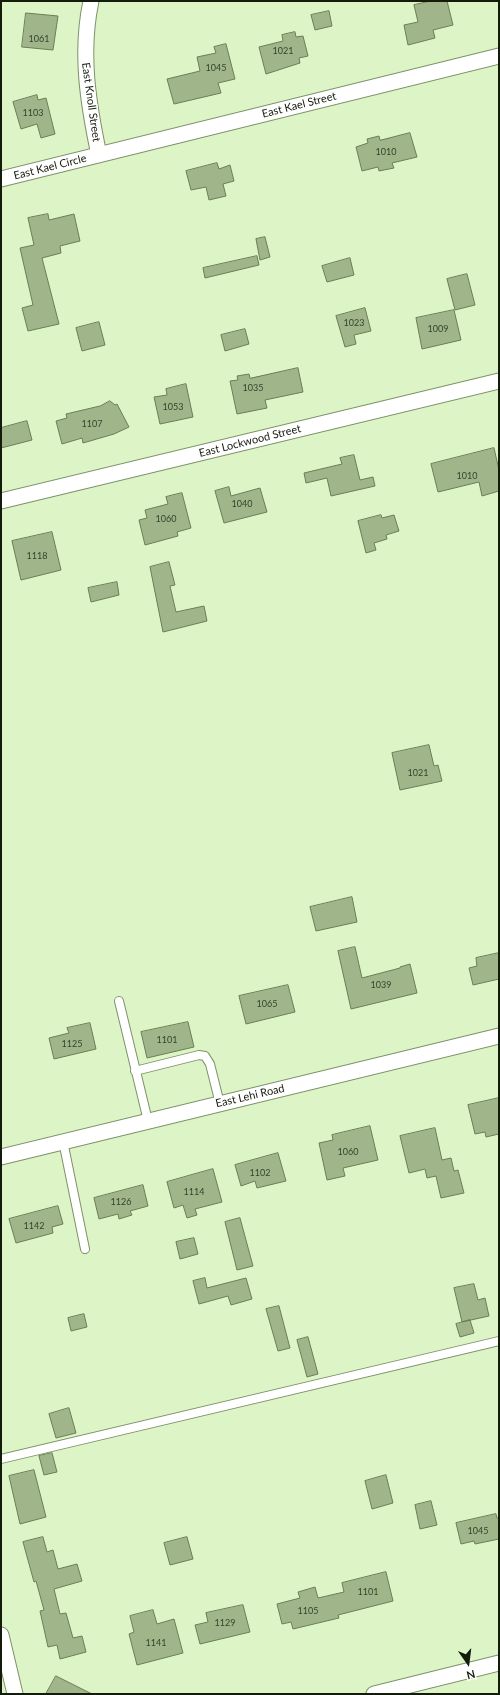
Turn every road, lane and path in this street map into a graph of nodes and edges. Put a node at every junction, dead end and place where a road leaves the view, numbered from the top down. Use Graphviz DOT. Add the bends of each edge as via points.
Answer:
graph roads {
  1 [pos="91,1"];
  2 [pos="499,56"];
  3 [pos="99,155"];
  4 [pos="1,179"];
  5 [pos="499,381"];
  6 [pos="1,501"];
  7 [pos="119,1001"];
  8 [pos="499,1036"];
  9 [pos="135,1071"];
  10 [pos="220,1104"];
  11 [pos="148,1121"];
  12 [pos="63,1141"];
  13 [pos="1,1157"];
  14 [pos="85,1249"];
  15 [pos="499,1341"];
  16 [pos="1,1459"];
  17 [pos="1,1635"];
  18 [pos="499,1663"];
  19 [pos="400,1691"];
  20 [pos="15,1694"];
  21 [pos="374,1694"];
  1 -- 3 [label="street, East Knoll Street" via="86,23 85,74"];
  2 -- 3 [label="street, East Kael Street"];
  3 -- 4 [label="street, East Kael Circle"];
  5 -- 6 [label="street, East Lockwood Street"];
  7 -- 9 [label="lane"];
  8 -- 10 [label="street, East Lehi Road"];
  9 -- 10 [label="lane" via="199,1055 205,1056 210,1064"];
  9 -- 11 [label="lane"];
  10 -- 11 [label="street, East Lehi Road"];
  11 -- 12 [label="street, East Lehi Road"];
  12 -- 13 [label="street, East Lehi Road"];
  12 -- 14 [label="lane"];
  15 -- 16 [label="lane"];
  17 -- 20 [label="street"];
  18 -- 19 [label="street"];
  19 -- 21 [label="street"];
}
